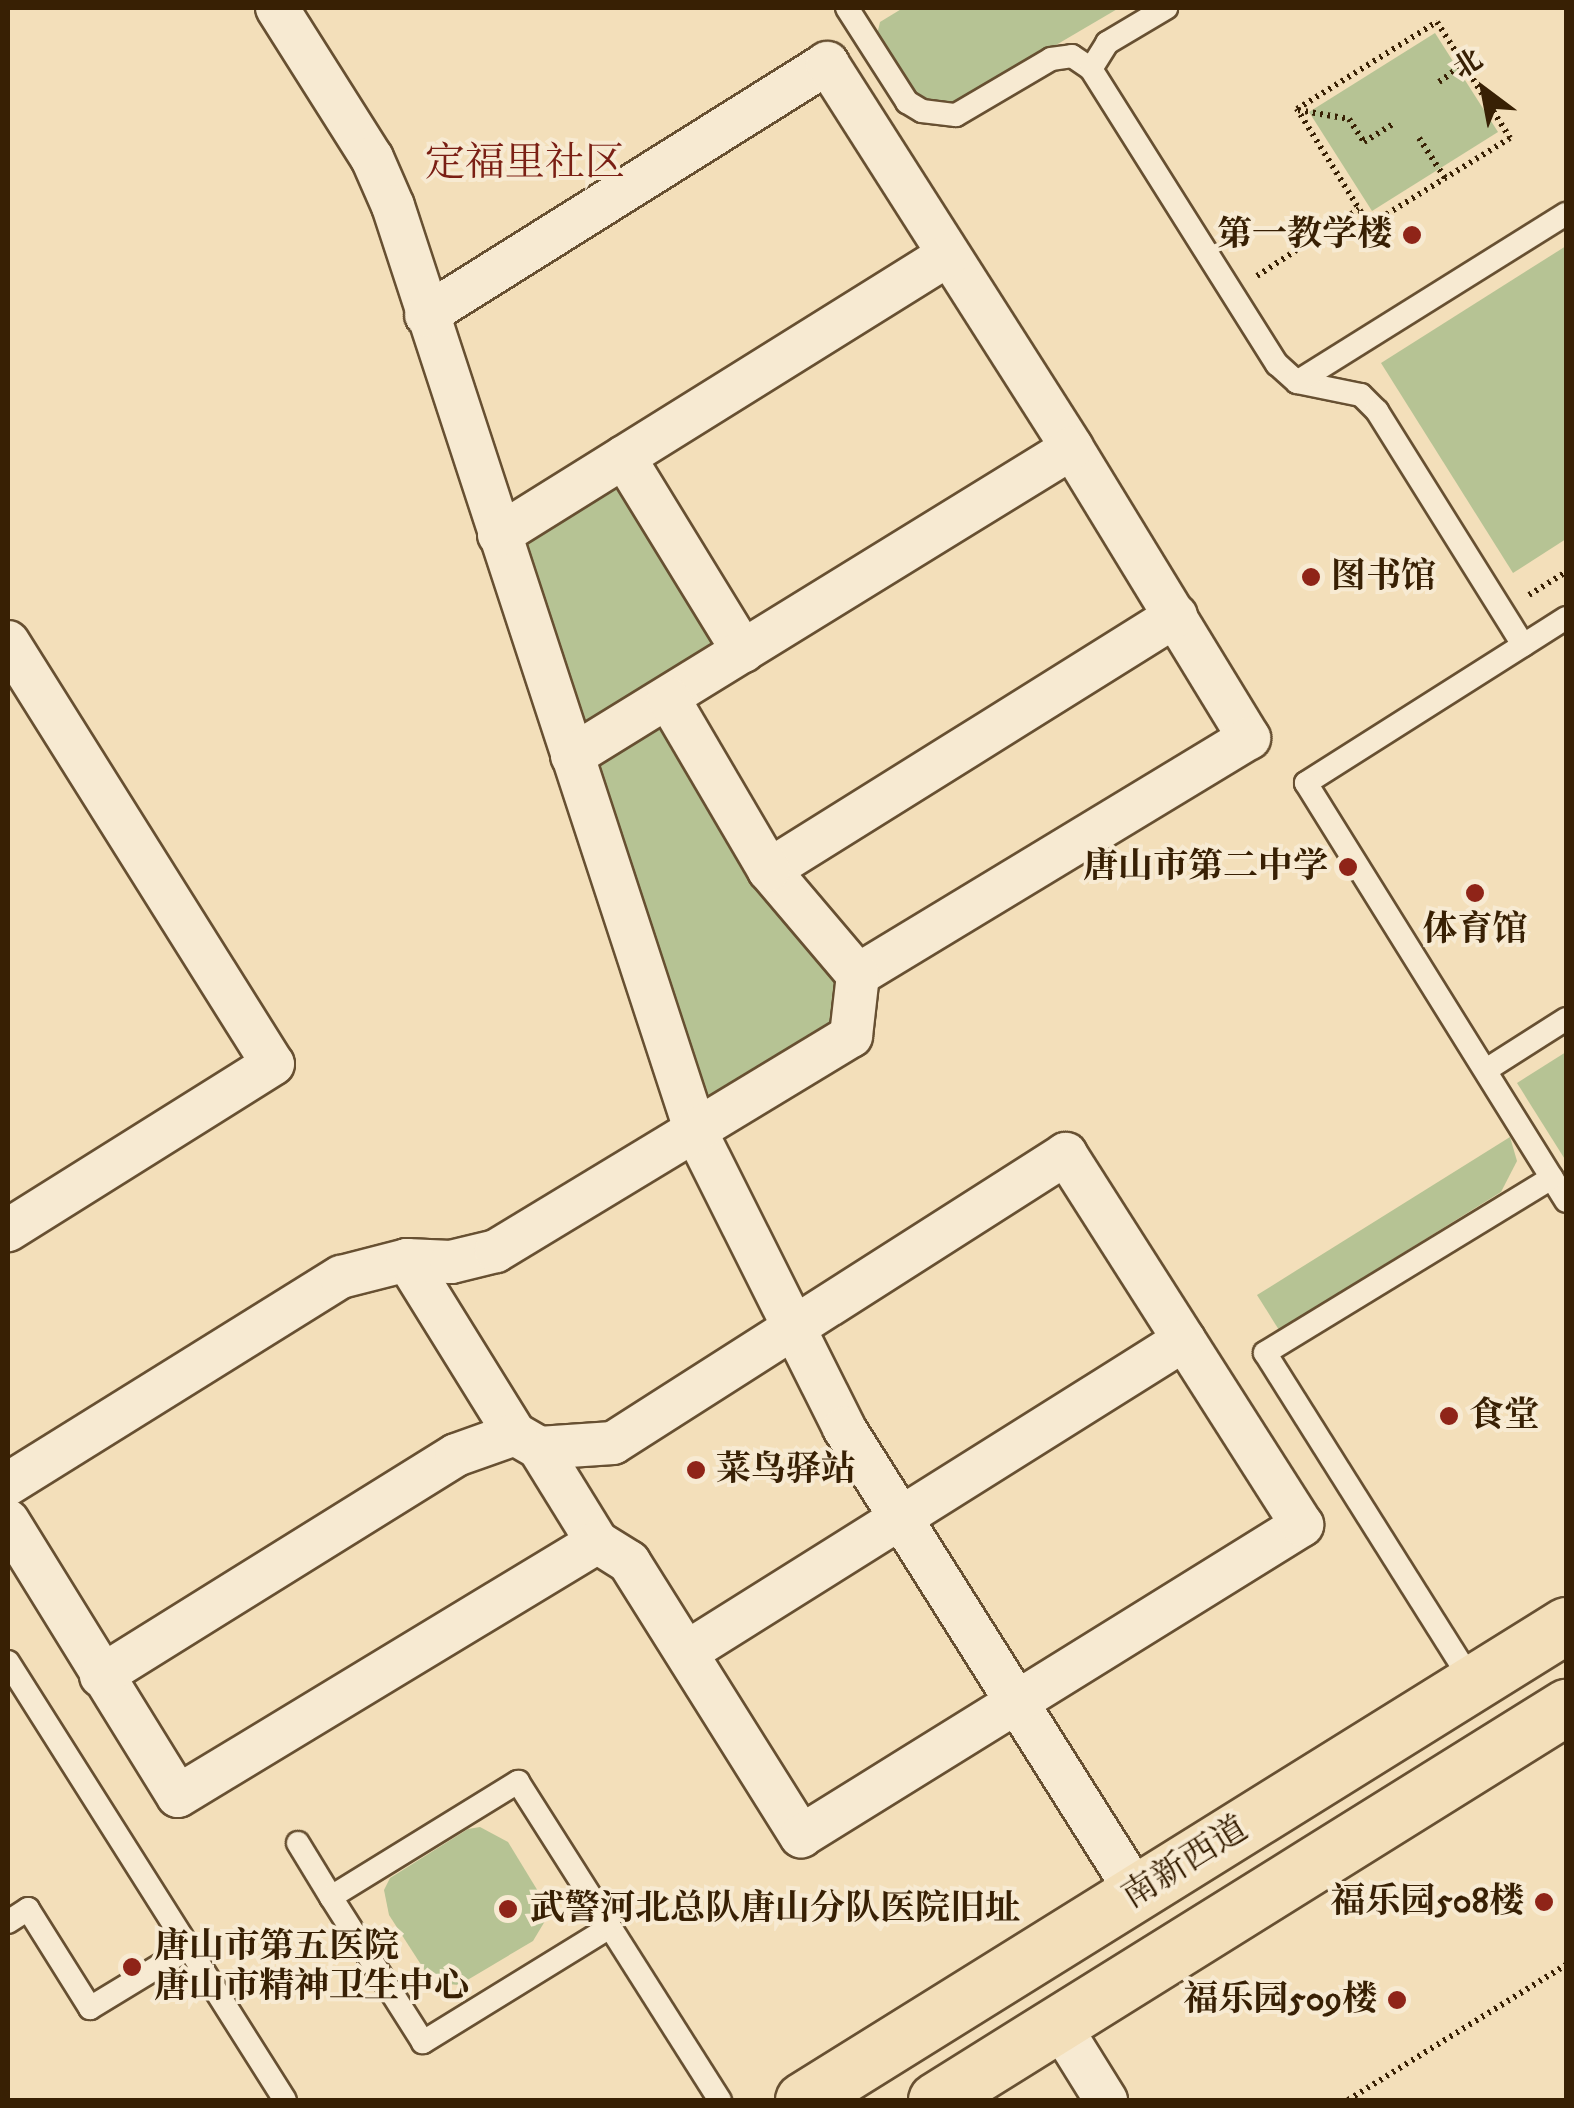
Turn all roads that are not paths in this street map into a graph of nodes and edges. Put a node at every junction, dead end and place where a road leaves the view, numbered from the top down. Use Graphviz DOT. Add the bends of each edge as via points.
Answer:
graph roads {
  1 [pos="277,8"];
  2 [pos="1166,8"];
  3 [pos="855,10"];
  4 [pos="1091,69"];
  5 [pos="1566,214"];
  6 [pos="948,254"];
  7 [pos="426,315"];
  8 [pos="1297,382"];
  9 [pos="1072,448"];
  10 [pos="624,457"];
  11 [pos="499,536"];
  12 [pos="1176,616"];
  13 [pos="1566,618"];
  14 [pos="8,642"];
  15 [pos="1524,645"];
  16 [pos="743,651"];
  17 [pos="668,698"];
  18 [pos="572,756"];
  19 [pos="770,870"];
  20 [pos="858,976"];
  21 [pos="1566,1019"];
  22 [pos="1486,1070"];
  23 [pos="696,1132"];
  24 [pos="1552,1178"];
  25 [pos="1566,1201"];
  26 [pos="8,1230"];
  27 [pos="407,1260"];
  28 [pos="792,1329"];
  29 [pos="1184,1340"];
  30 [pos="527,1441"];
  31 [pos="8,1484"];
  32 [pos="901,1518"];
  33 [pos="8,1522"];
  34 [pos="597,1542"];
  35 [pos="1566,1625"];
  36 [pos="687,1652"];
  37 [pos="8,1662"];
  38 [pos="102,1676"];
  39 [pos="1473,1683"];
  40 [pos="1016,1703"];
  41 [pos="1566,1706"];
  42 [pos="298,1843"];
  43 [pos="1136,1892"];
  44 [pos="331,1896"];
  45 [pos="8,1922"];
  46 [pos="610,1927"];
  47 [pos="187,1948"];
  48 [pos="1058,2023"];
  49 [pos="285,2100"];
  50 [pos="720,2100"];
  51 [pos="803,2100"];
  52 [pos="936,2100"];
  53 [pos="1106,2100"];
  1 -- 7 [label="street" via="372,158 394,206"];
  2 -- 4 [label="lane" via="1108,44"];
  3 -- 4 [label="lane" via="907,102 922,111 956,116 1051,59 1072,56"];
  4 -- 8 [label="lane" via="1276,364"];
  5 -- 8 [label="lane"];
  6 -- 7 [label="street" via="827,63"];
  6 -- 9 [label="street"];
  6 -- 10 [label="street"];
  7 -- 11 [label="street"];
  8 -- 15 [label="lane" via="1361,395 1377,411"];
  9 -- 12 [label="street"];
  9 -- 16 [label="street"];
  10 -- 11 [label="street"];
  10 -- 16 [label="street"];
  11 -- 18 [label="street"];
  12 -- 19 [label="street"];
  12 -- 20 [label="street" via="1249,738"];
  13 -- 15 [label="lane"];
  14 -- 26 [label="street" via="272,1064"];
  15 -- 22 [label="lane" via="1306,783"];
  16 -- 17 [label="street"];
  17 -- 18 [label="street"];
  17 -- 19 [label="street"];
  18 -- 23 [label="street"];
  19 -- 20 [label="street"];
  20 -- 23 [label="street" via="851,1036"];
  21 -- 22 [label="lane"];
  22 -- 24 [label="lane"];
  23 -- 27 [label="street" via="496,1250 451,1262"];
  23 -- 28 [label="street"];
  24 -- 25 [label="lane"];
  24 -- 39 [label="lane" via="1265,1354"];
  27 -- 30 [label="street"];
  27 -- 31 [label="street" via="341,1277"];
  28 -- 29 [label="street" via="1066,1154"];
  28 -- 30 [label="street" via="612,1442"];
  28 -- 32 [label="street"];
  29 -- 32 [label="street"];
  29 -- 40 [label="street" via="1302,1525"];
  30 -- 34 [label="street"];
  30 -- 38 [label="street" via="456,1456"];
  32 -- 36 [label="street"];
  32 -- 40 [label="street"];
  33 -- 38 [label="street"];
  34 -- 36 [label="street" via="629,1562"];
  34 -- 38 [label="street" via="178,1796"];
  35 -- 39 [label="main road, 南新西道"];
  36 -- 40 [label="street" via="802,1836"];
  37 -- 47 [label="lane"];
  39 -- 43 [label="main road, 南新西道"];
  40 -- 43 [label="street"];
  41 -- 48 [label="main road, 南新西道"];
  42 -- 44 [label="lane"];
  43 -- 51 [label="main road, 南新西道"];
  44 -- 46 [label="lane" via="518,1782"];
  44 -- 46 [label="lane" via="423,2042"];
  45 -- 47 [label="lane" via="28,1909 90,2008"];
  46 -- 50 [label="lane"];
  47 -- 49 [label="lane"];
  48 -- 52 [label="main road, 南新西道"];
  48 -- 53 [label="street"];
}
